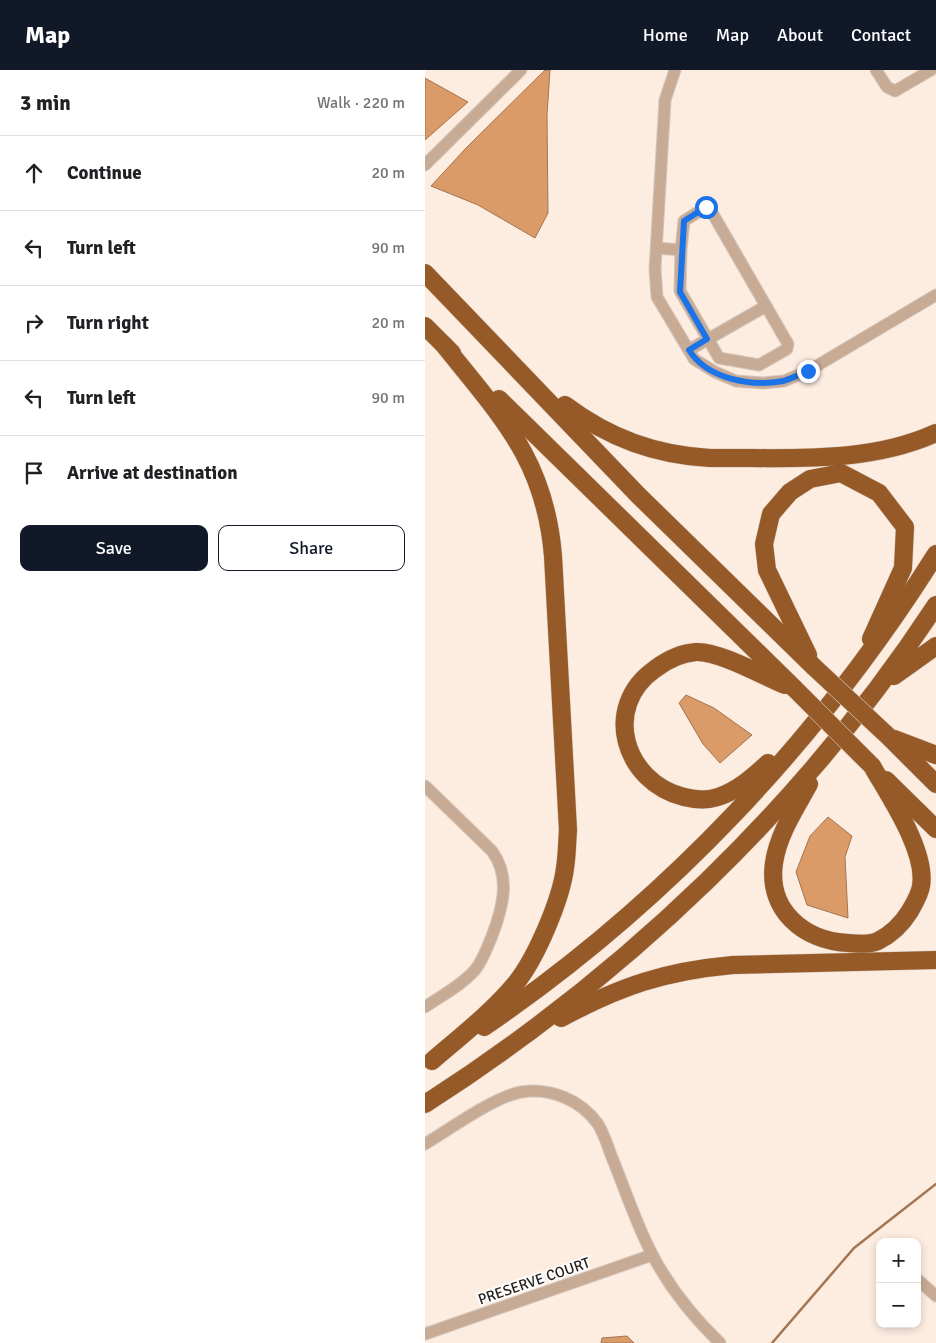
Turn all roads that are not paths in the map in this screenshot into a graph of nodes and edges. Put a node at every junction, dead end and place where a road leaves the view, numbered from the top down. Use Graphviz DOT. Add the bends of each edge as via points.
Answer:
graph roads {
  1 [pos="521,70"];
  2 [pos="675,70"];
  3 [pos="876,70"];
  4 [pos="931,70"];
  5 [pos="425,165"];
  6 [pos="657,248"];
  7 [pos="681,250"];
  8 [pos="425,273"];
  9 [pos="936,295"];
  10 [pos="767,306"];
  11 [pos="425,326"];
  12 [pos="707,339"];
  13 [pos="444,345"];
  14 [pos="689,350"];
  15 [pos="524,375"];
  16 [pos="936,433"];
  17 [pos="936,554"];
  18 [pos="936,605"];
  19 [pos="936,646"];
  20 [pos="811,663"];
  21 [pos="861,664"];
  22 [pos="881,685"];
  23 [pos="792,687"];
  24 [pos="809,730"];
  25 [pos="892,739"];
  26 [pos="936,755"];
  27 [pos="824,757"];
  28 [pos="871,766"];
  29 [pos="936,784"];
  30 [pos="426,789"];
  31 [pos="936,828"];
  32 [pos="936,960"];
  33 [pos="425,1007"];
  34 [pos="512,1044"];
  35 [pos="429,1063"];
  36 [pos="425,1104"];
  37 [pos="425,1144"];
  38 [pos="652,1255"];
  39 [pos="921,1283"];
  40 [pos="936,1296"];
  41 [pos="425,1334"];
  42 [pos="720,1343"];
  1 -- 5 [label="street"];
  2 -- 6 [label="street" via="665,100"];
  3 -- 4 [label="street" via="887,87 895,91"];
  6 -- 7 [label="street"];
  6 -- 14 [label="street" via="657,297"];
  7 -- 10 [label="street" via="684,221 706,207 710,209"];
  7 -- 12 [label="street" via="680,292"];
  8 -- 15 [label="highway"];
  9 -- 14 [label="street" via="849,348 784,381 736,381 715,372 694,358"];
  10 -- 12 [label="street"];
  10 -- 12 [label="street" via="789,346 759,365 719,358"];
  11 -- 13 [label="highway"];
  12 -- 14 [label="street"];
  13 -- 23 [label="highway"];
  13 -- 35 [label="highway" via="519,442 547,511 553,556 568,830 565,870 555,906 527,965 490,1010"];
  15 -- 16 [label="highway" via="582,418 615,437 662,453 686,457 863,454 903,446"];
  15 -- 20 [label="highway" via="638,495"];
  17 -- 21 [label="highway"];
  18 -- 22 [label="highway"];
  19 -- 22 [label="highway"];
  20 -- 21 [label="highway" via="767,570 764,544 771,514 790,492 810,478 841,473 879,493 905,527 903,568"];
  20 -- 25 [label="highway, bridge"];
  21 -- 24 [label="highway"];
  22 -- 27 [label="highway"];
  23 -- 24 [label="highway" via="719,656 697,652 676,656 646,675 634,692 627,707 625,740 632,758 647,779 661,790 700,801 717,798 733,790"];
  23 -- 28 [label="highway, bridge"];
  24 -- 35 [label="highway" via="745,803 658,889 544,984"];
  25 -- 26 [label="highway"];
  25 -- 29 [label="highway"];
  27 -- 28 [label="highway" via="779,845 774,864 774,888 783,910 798,927 829,941 877,942 895,930 914,905 921,886 917,853 908,829"];
  27 -- 34 [label="highway" via="739,848 672,912 579,993"];
  28 -- 31 [label="highway"];
  30 -- 33 [label="street" via="492,851 498,860 504,886 500,915 476,968"];
  32 -- 34 [label="highway" via="733,965 670,973 613,991"];
  34 -- 36 [label="highway"];
  37 -- 38 [label="street" via="496,1101 537,1091 564,1097 588,1113 604,1135"];
  38 -- 41 [label="street, PRESERVE COURT"];
  38 -- 42 [label="street" via="681,1298"];
  39 -- 40 [label="street"];
}
